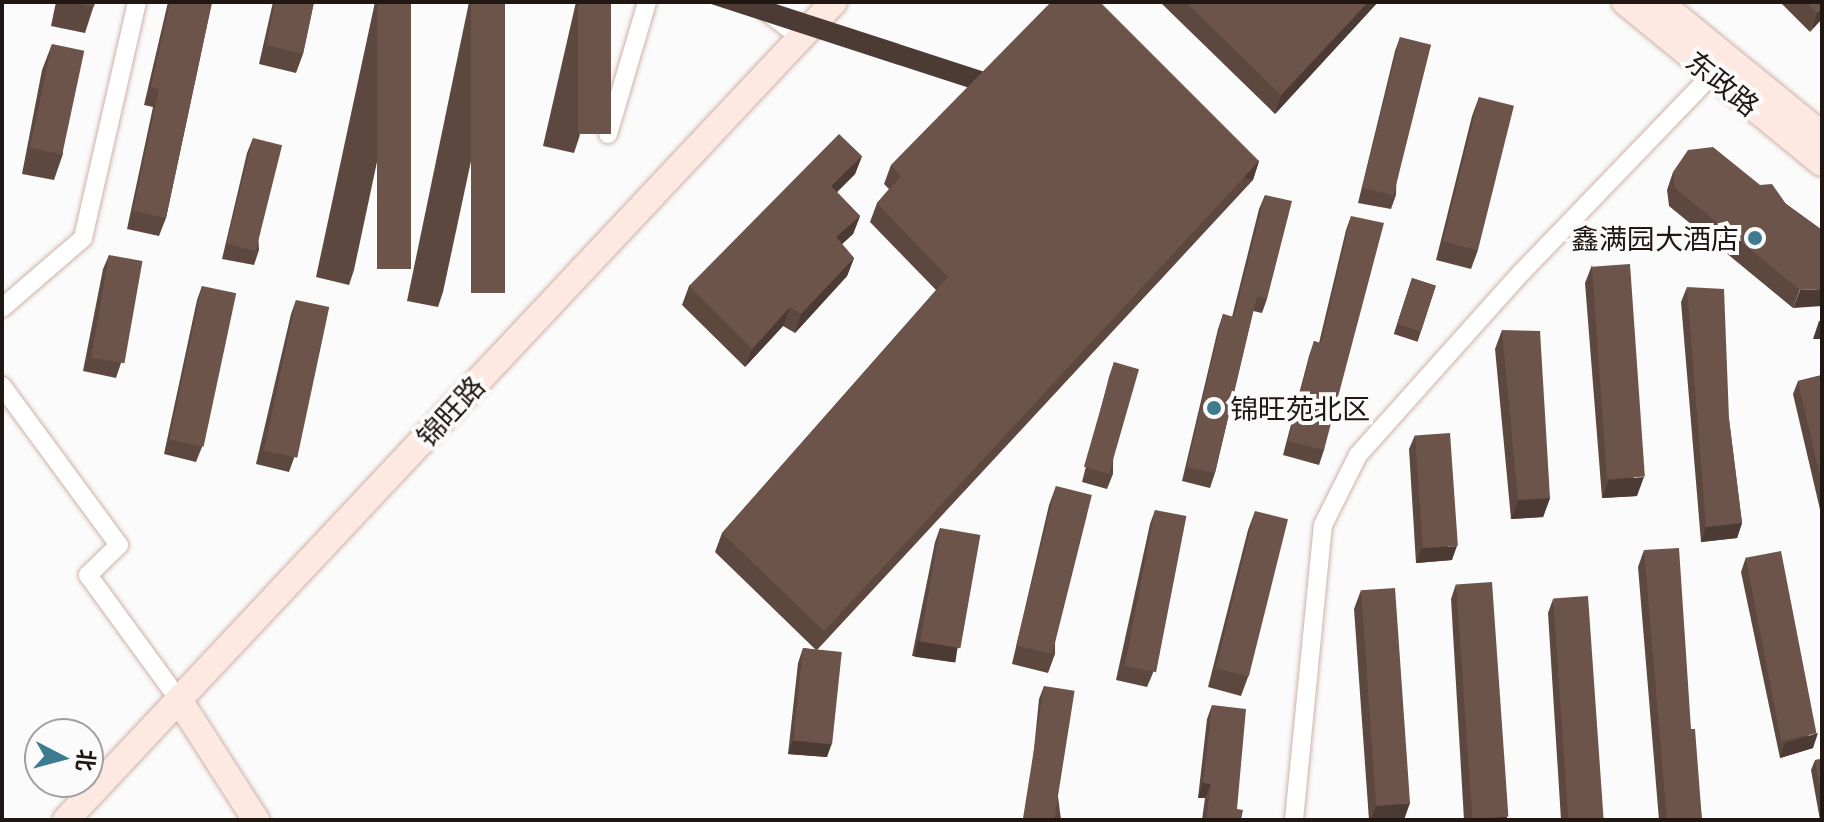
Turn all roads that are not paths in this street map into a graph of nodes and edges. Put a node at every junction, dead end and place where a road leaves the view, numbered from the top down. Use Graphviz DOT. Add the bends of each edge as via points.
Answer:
graph roads {
  1 [pos="137,2"];
  2 [pos="647,2"];
  3 [pos="754,2"];
  4 [pos="834,2"];
  5 [pos="1625,2"];
  6 [pos="1659,2"];
  7 [pos="800,37"];
  8 [pos="1720,66"];
  9 [pos="608,134"];
  10 [pos="1822,135"];
  11 [pos="1822,163"];
  12 [pos="2,308"];
  13 [pos="2,386"];
  14 [pos="179,700"];
  15 [pos="66,820"];
  16 [pos="256,820"];
  17 [pos="1294,820"];
  1 -- 12 [label="street" via="83,238"];
  2 -- 9 [label="street"];
  3 -- 7 [label="street"];
  4 -- 7 [label="street, 锦旺路"];
  5 -- 8 [label="street, 东政路"];
  6 -- 8 [label="street, 东政路"];
  7 -- 14 [label="street, 锦旺路"];
  8 -- 10 [label="street, 东政路"];
  8 -- 11 [label="street, 东政路"];
  8 -- 17 [label="street" via="1521,273 1358,455 1323,525"];
  13 -- 14 [label="street" via="119,545 88,575"];
  14 -- 15 [label="street, 锦旺路"];
  14 -- 16 [label="street"];
}
